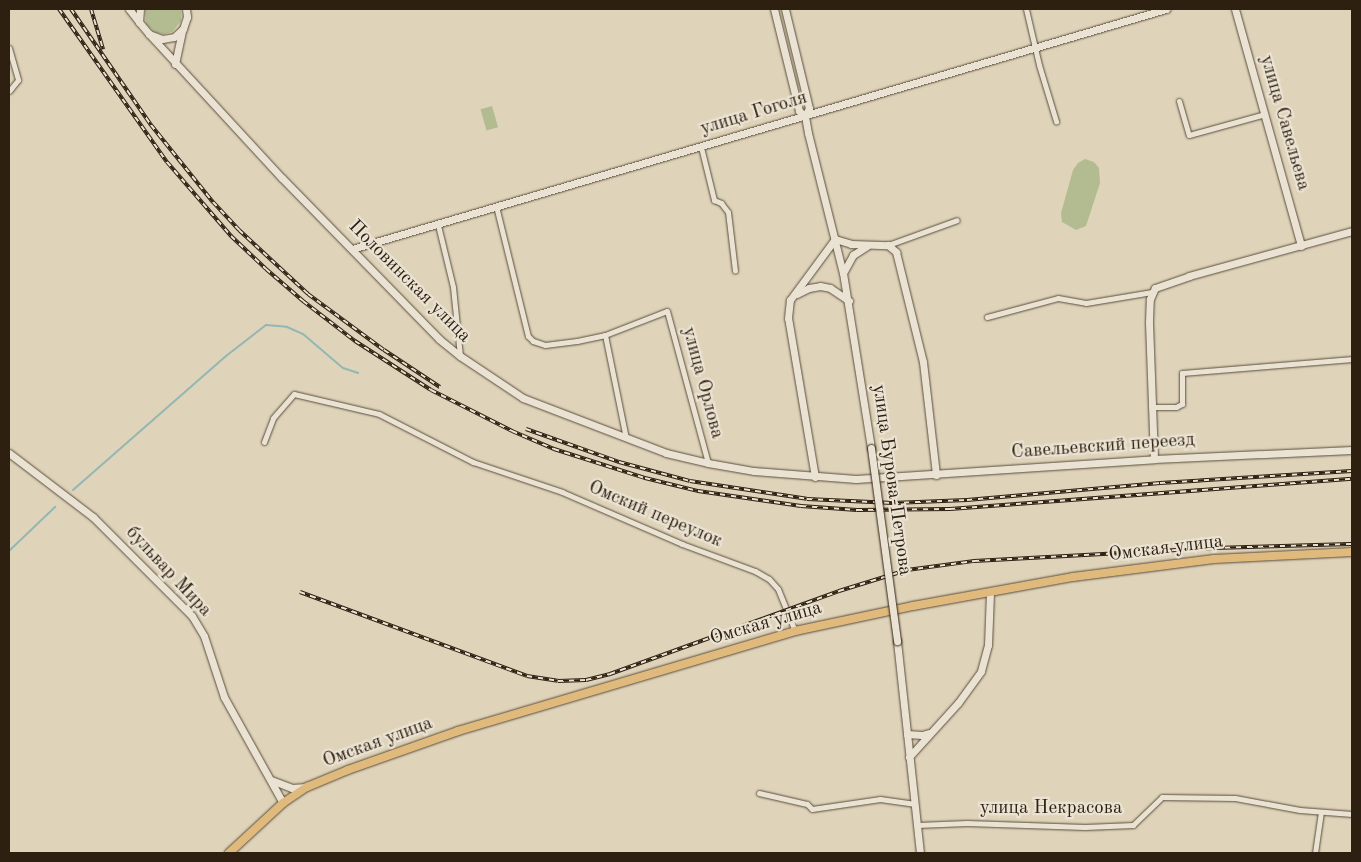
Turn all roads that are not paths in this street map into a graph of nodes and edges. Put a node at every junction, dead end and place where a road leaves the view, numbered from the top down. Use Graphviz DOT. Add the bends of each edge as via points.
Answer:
graph roads {
  1 [pos="128,9"];
  2 [pos="140,9"];
  3 [pos="186,9"];
  4 [pos="191,9"];
  5 [pos="774,9"];
  6 [pos="785,9"];
  7 [pos="1026,9"];
  8 [pos="1166,9"];
  9 [pos="1235,9"];
  10 [pos="187,17"];
  11 [pos="139,22"];
  12 [pos="183,29"];
  13 [pos="149,34"];
  14 [pos="1036,48"];
  15 [pos="9,50"];
  16 [pos="175,64"];
  17 [pos="9,91"];
  18 [pos="1179,101"];
  19 [pos="1264,114"];
  20 [pos="805,116"];
  21 [pos="1056,121"];
  22 [pos="701,147"];
  23 [pos="496,206"];
  24 [pos="957,220"];
  25 [pos="438,224"];
  26 [pos="1352,231"];
  27 [pos="834,239"];
  28 [pos="888,245"];
  29 [pos="867,246"];
  30 [pos="1301,246"];
  31 [pos="352,249"];
  32 [pos="735,271"];
  33 [pos="843,273"];
  34 [pos="1153,290"];
  35 [pos="794,295"];
  36 [pos="849,301"];
  37 [pos="987,317"];
  38 [pos="605,335"];
  39 [pos="460,356"];
  40 [pos="1352,359"];
  41 [pos="1151,407"];
  42 [pos="626,438"];
  43 [pos="264,442"];
  44 [pos="1352,450"];
  45 [pos="9,453"];
  46 [pos="1154,459"];
  47 [pos="708,463"];
  48 [pos="936,475"];
  49 [pos="815,477"];
  50 [pos="856,479"];
  51 [pos="1352,552"];
  52 [pos="990,592"];
  53 [pos="795,631"];
  54 [pos="930,733"];
  55 [pos="907,734"];
  56 [pos="910,757"];
  57 [pos="270,780"];
  58 [pos="307,788"];
  59 [pos="759,793"];
  60 [pos="284,803"];
  61 [pos="914,804"];
  62 [pos="1321,812"];
  63 [pos="1352,814"];
  64 [pos="917,825"];
  65 [pos="229,853"];
  66 [pos="920,853"];
  67 [pos="1315,853"];
  1 -- 11 [label="main road"];
  2 -- 11 [label="main road"];
  3 -- 10 [label="main road"];
  4 -- 10 [label="main road"];
  5 -- 20 [label="main road, улица Бурова-Петрова" via="799,111"];
  6 -- 20 [label="main road, улица Бурова-Петрова" via="808,108"];
  7 -- 14 [label="street"];
  8 -- 14 [label="main road, улица Гоголя"];
  9 -- 19 [label="main road, улица Савельева"];
  10 -- 12 [label="main road"];
  11 -- 13 [label="main road, Половинская улица"];
  12 -- 13 [label="main road" via="168,39"];
  12 -- 16 [label="main road"];
  13 -- 16 [label="main road, Половинская улица"];
  14 -- 20 [label="main road, улица Гоголя"];
  14 -- 21 [label="street"];
  15 -- 17 [label="street" via="18,80"];
  16 -- 31 [label="main road, Половинская улица"];
  18 -- 19 [label="street" via="1189,135"];
  19 -- 30 [label="main road, улица Савельева"];
  20 -- 22 [label="main road, улица Гоголя"];
  20 -- 27 [label="main road, улица Бурова-Петрова"];
  22 -- 23 [label="main road, улица Гоголя"];
  22 -- 32 [label="street" via="714,200 722,202 728,212"];
  23 -- 25 [label="main road, улица Гоголя"];
  23 -- 38 [label="street" via="528,336 545,344"];
  24 -- 28 [label="street"];
  25 -- 31 [label="main road, улица Гоголя"];
  25 -- 39 [label="street" via="453,287"];
  26 -- 30 [label="main road"];
  27 -- 29 [label="main road"];
  27 -- 33 [label="main road, улица Бурова-Петрова"];
  27 -- 35 [label="main road"];
  28 -- 29 [label="main road"];
  28 -- 48 [label="main road" via="896,252 922,361"];
  29 -- 33 [label="main road" via="852,256"];
  30 -- 34 [label="main road" via="1188,276"];
  31 -- 39 [label="main road, Половинская улица" via="439,340"];
  33 -- 36 [label="main road, улица Бурова-Петрова"];
  34 -- 37 [label="street" via="1086,302 1058,298"];
  34 -- 41 [label="main road"];
  35 -- 36 [label="main road" via="820,286 830,288"];
  35 -- 49 [label="main road" via="790,300 788,318"];
  36 -- 55 [label="main road, улица Бурова-Петрова, bridge"];
  38 -- 42 [label="street"];
  38 -- 47 [label="street, улица Орлова" via="667,311"];
  39 -- 42 [label="main road, Половинская улица" via="523,398"];
  40 -- 41 [label="street" via="1182,373 1182,404"];
  41 -- 46 [label="main road"];
  42 -- 47 [label="main road, Половинская улица" via="666,453"];
  43 -- 53 [label="street, Омский переулок" via="273,418 294,394 379,414 473,462 562,492 682,544 755,571 778,589"];
  44 -- 46 [label="main road, Савельевский переезд"];
  45 -- 57 [label="main road, бульвар Мира" via="93,517 192,616 204,636 224,697"];
  46 -- 48 [label="main road, Савельевский переезд"];
  47 -- 49 [label="main road, Половинская улица"];
  48 -- 50 [label="main road, Савельевский переезд"];
  49 -- 50 [label="main road, Половинская улица"];
  51 -- 52 [label="main road, Омская улица" via="1214,559 1073,577"];
  52 -- 53 [label="main road, Омская улица"];
  52 -- 54 [label="main road" via="988,645 981,671"];
  53 -- 58 [label="main road, Омская улица" via="456,732"];
  54 -- 55 [label="main road"];
  54 -- 56 [label="main road"];
  55 -- 56 [label="main road, улица Бурова-Петрова"];
  56 -- 61 [label="main road, улица Бурова-Петрова"];
  57 -- 58 [label="main road" via="292,788"];
  57 -- 60 [label="main road, бульвар Мира"];
  58 -- 60 [label="main road, Омская улица"];
  59 -- 61 [label="street" via="807,804 812,809 880,799"];
  60 -- 65 [label="main road, Омская улица"];
  61 -- 64 [label="main road, улица Бурова-Петрова"];
  62 -- 63 [label="street, улица Некрасова"];
  62 -- 64 [label="street, улица Некрасова" via="1235,798 1162,797 1133,825"];
  62 -- 67 [label="street"];
  64 -- 66 [label="main road, улица Бурова-Петрова"];
}
